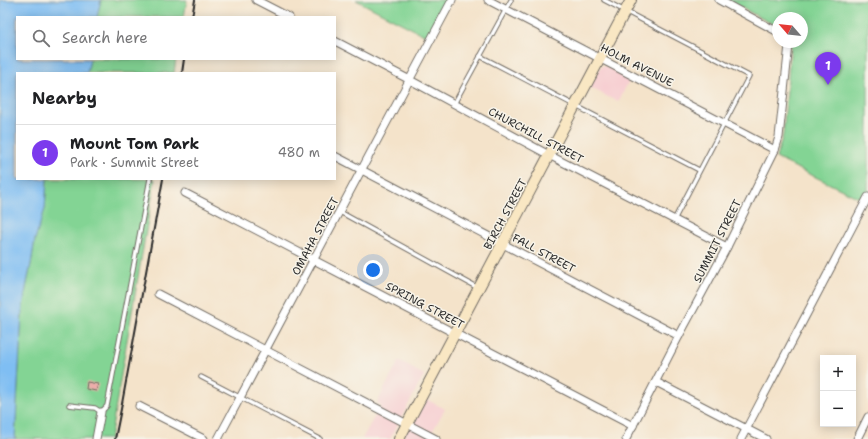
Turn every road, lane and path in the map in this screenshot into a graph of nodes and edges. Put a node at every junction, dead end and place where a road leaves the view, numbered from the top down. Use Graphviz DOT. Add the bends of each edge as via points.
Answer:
graph roads {
  1 [pos="256,0"];
  2 [pos="452,0"];
  3 [pos="488,0"];
  4 [pos="511,0"];
  5 [pos="604,0"];
  6 [pos="631,0"];
  7 [pos="719,0"];
  8 [pos="506,9"];
  9 [pos="625,11"];
  10 [pos="287,16"];
  11 [pos="772,29"];
  12 [pos="336,42"];
  13 [pos="789,48"];
  14 [pos="480,56"];
  15 [pos="600,59"];
  16 [pos="410,80"];
  17 [pos="454,104"];
  18 [pos="575,106"];
  19 [pos="724,123"];
  20 [pos="775,150"];
  21 [pos="549,155"];
  22 [pos="336,157"];
  23 [pos="362,170"];
  24 [pos="699,170"];
  25 [pos="150,180"];
  26 [pos="185,193"];
  27 [pos="868,197"];
  28 [pos="340,212"];
  29 [pos="674,220"];
  30 [pos="503,243"];
  31 [pos="727,247"];
  32 [pos="314,260"];
  33 [pos="479,288"];
  34 [pos="158,294"];
  35 [pos="455,334"];
  36 [pos="679,336"];
  37 [pos="266,351"];
  38 [pos="201,377"];
  39 [pos="656,382"];
  40 [pos="240,398"];
  41 [pos="69,405"];
  42 [pos="139,406"];
  43 [pos="101,412"];
  44 [pos="868,417"];
  45 [pos="408,424"];
  46 [pos="633,426"];
  47 [pos="746,429"];
  48 [pos="96,439"];
  49 [pos="204,439"];
  50 [pos="218,439"];
  51 [pos="320,439"];
  52 [pos="399,439"];
  53 [pos="436,439"];
  54 [pos="626,439"];
  55 [pos="741,439"];
  56 [pos="766,439"];
  57 [pos="857,439"];
  1 -- 10 [label="street"];
  2 -- 16 [label="street, OMAHA STREET"];
  3 -- 8 [label="street, HOLM AVENUE"];
  4 -- 8 [label="lane"];
  5 -- 9 [label="lane"];
  6 -- 9 [label="main road, BIRCH STREET"];
  7 -- 11 [label="street"];
  8 -- 14 [label="lane"];
  8 -- 15 [label="street, HOLM AVENUE"];
  9 -- 15 [label="main road, BIRCH STREET"];
  9 -- 19 [label="lane" via="749,76"];
  12 -- 16 [label="street, CHURCHILL STREET"];
  13 -- 20 [label="street, SUMMIT STREET" via="779,137"];
  14 -- 17 [label="lane"];
  14 -- 18 [label="lane"];
  15 -- 18 [label="main road, BIRCH STREET"];
  15 -- 19 [label="street, HOLM AVENUE"];
  16 -- 17 [label="street, CHURCHILL STREET"];
  16 -- 23 [label="street, OMAHA STREET"];
  17 -- 21 [label="street, CHURCHILL STREET"];
  18 -- 21 [label="main road, BIRCH STREET"];
  18 -- 24 [label="lane"];
  19 -- 20 [label="street, HOLM AVENUE"];
  19 -- 24 [label="lane"];
  20 -- 31 [label="street, SUMMIT STREET"];
  21 -- 29 [label="street, CHURCHILL STREET"];
  21 -- 30 [label="main road, BIRCH STREET"];
  22 -- 23 [label="street, FALL STREET"];
  23 -- 28 [label="street, OMAHA STREET"];
  23 -- 30 [label="street, FALL STREET"];
  24 -- 29 [label="lane"];
  25 -- 43 [label="lane" via="107,406"];
  26 -- 32 [label="street, SPRING STREET"];
  27 -- 47 [label="street"];
  28 -- 32 [label="street, OMAHA STREET"];
  28 -- 33 [label="lane"];
  29 -- 31 [label="street, CHURCHILL STREET"];
  30 -- 33 [label="main road, BIRCH STREET"];
  30 -- 36 [label="street, FALL STREET"];
  31 -- 36 [label="street, SUMMIT STREET"];
  32 -- 35 [label="street, SPRING STREET"];
  32 -- 37 [label="street, OMAHA STREET"];
  33 -- 35 [label="main road, BIRCH STREET"];
  34 -- 37 [label="street"];
  35 -- 45 [label="main road, BIRCH STREET"];
  35 -- 46 [label="street, SPRING STREET"];
  36 -- 39 [label="street, SUMMIT STREET"];
  37 -- 40 [label="street, OMAHA STREET"];
  37 -- 45 [label="street"];
  38 -- 40 [label="lane"];
  39 -- 46 [label="street, SUMMIT STREET"];
  39 -- 47 [label="street"];
  40 -- 50 [label="street, OMAHA STREET"];
  40 -- 51 [label="lane"];
  41 -- 43 [label="lane" via="95,408"];
  42 -- 49 [label="street"];
  43 -- 48 [label="street"];
  44 -- 57 [label="street"];
  45 -- 52 [label="main road, BIRCH STREET"];
  45 -- 53 [label="street"];
  46 -- 54 [label="street, SUMMIT STREET"];
  47 -- 55 [label="street"];
  47 -- 56 [label="street"];
}
